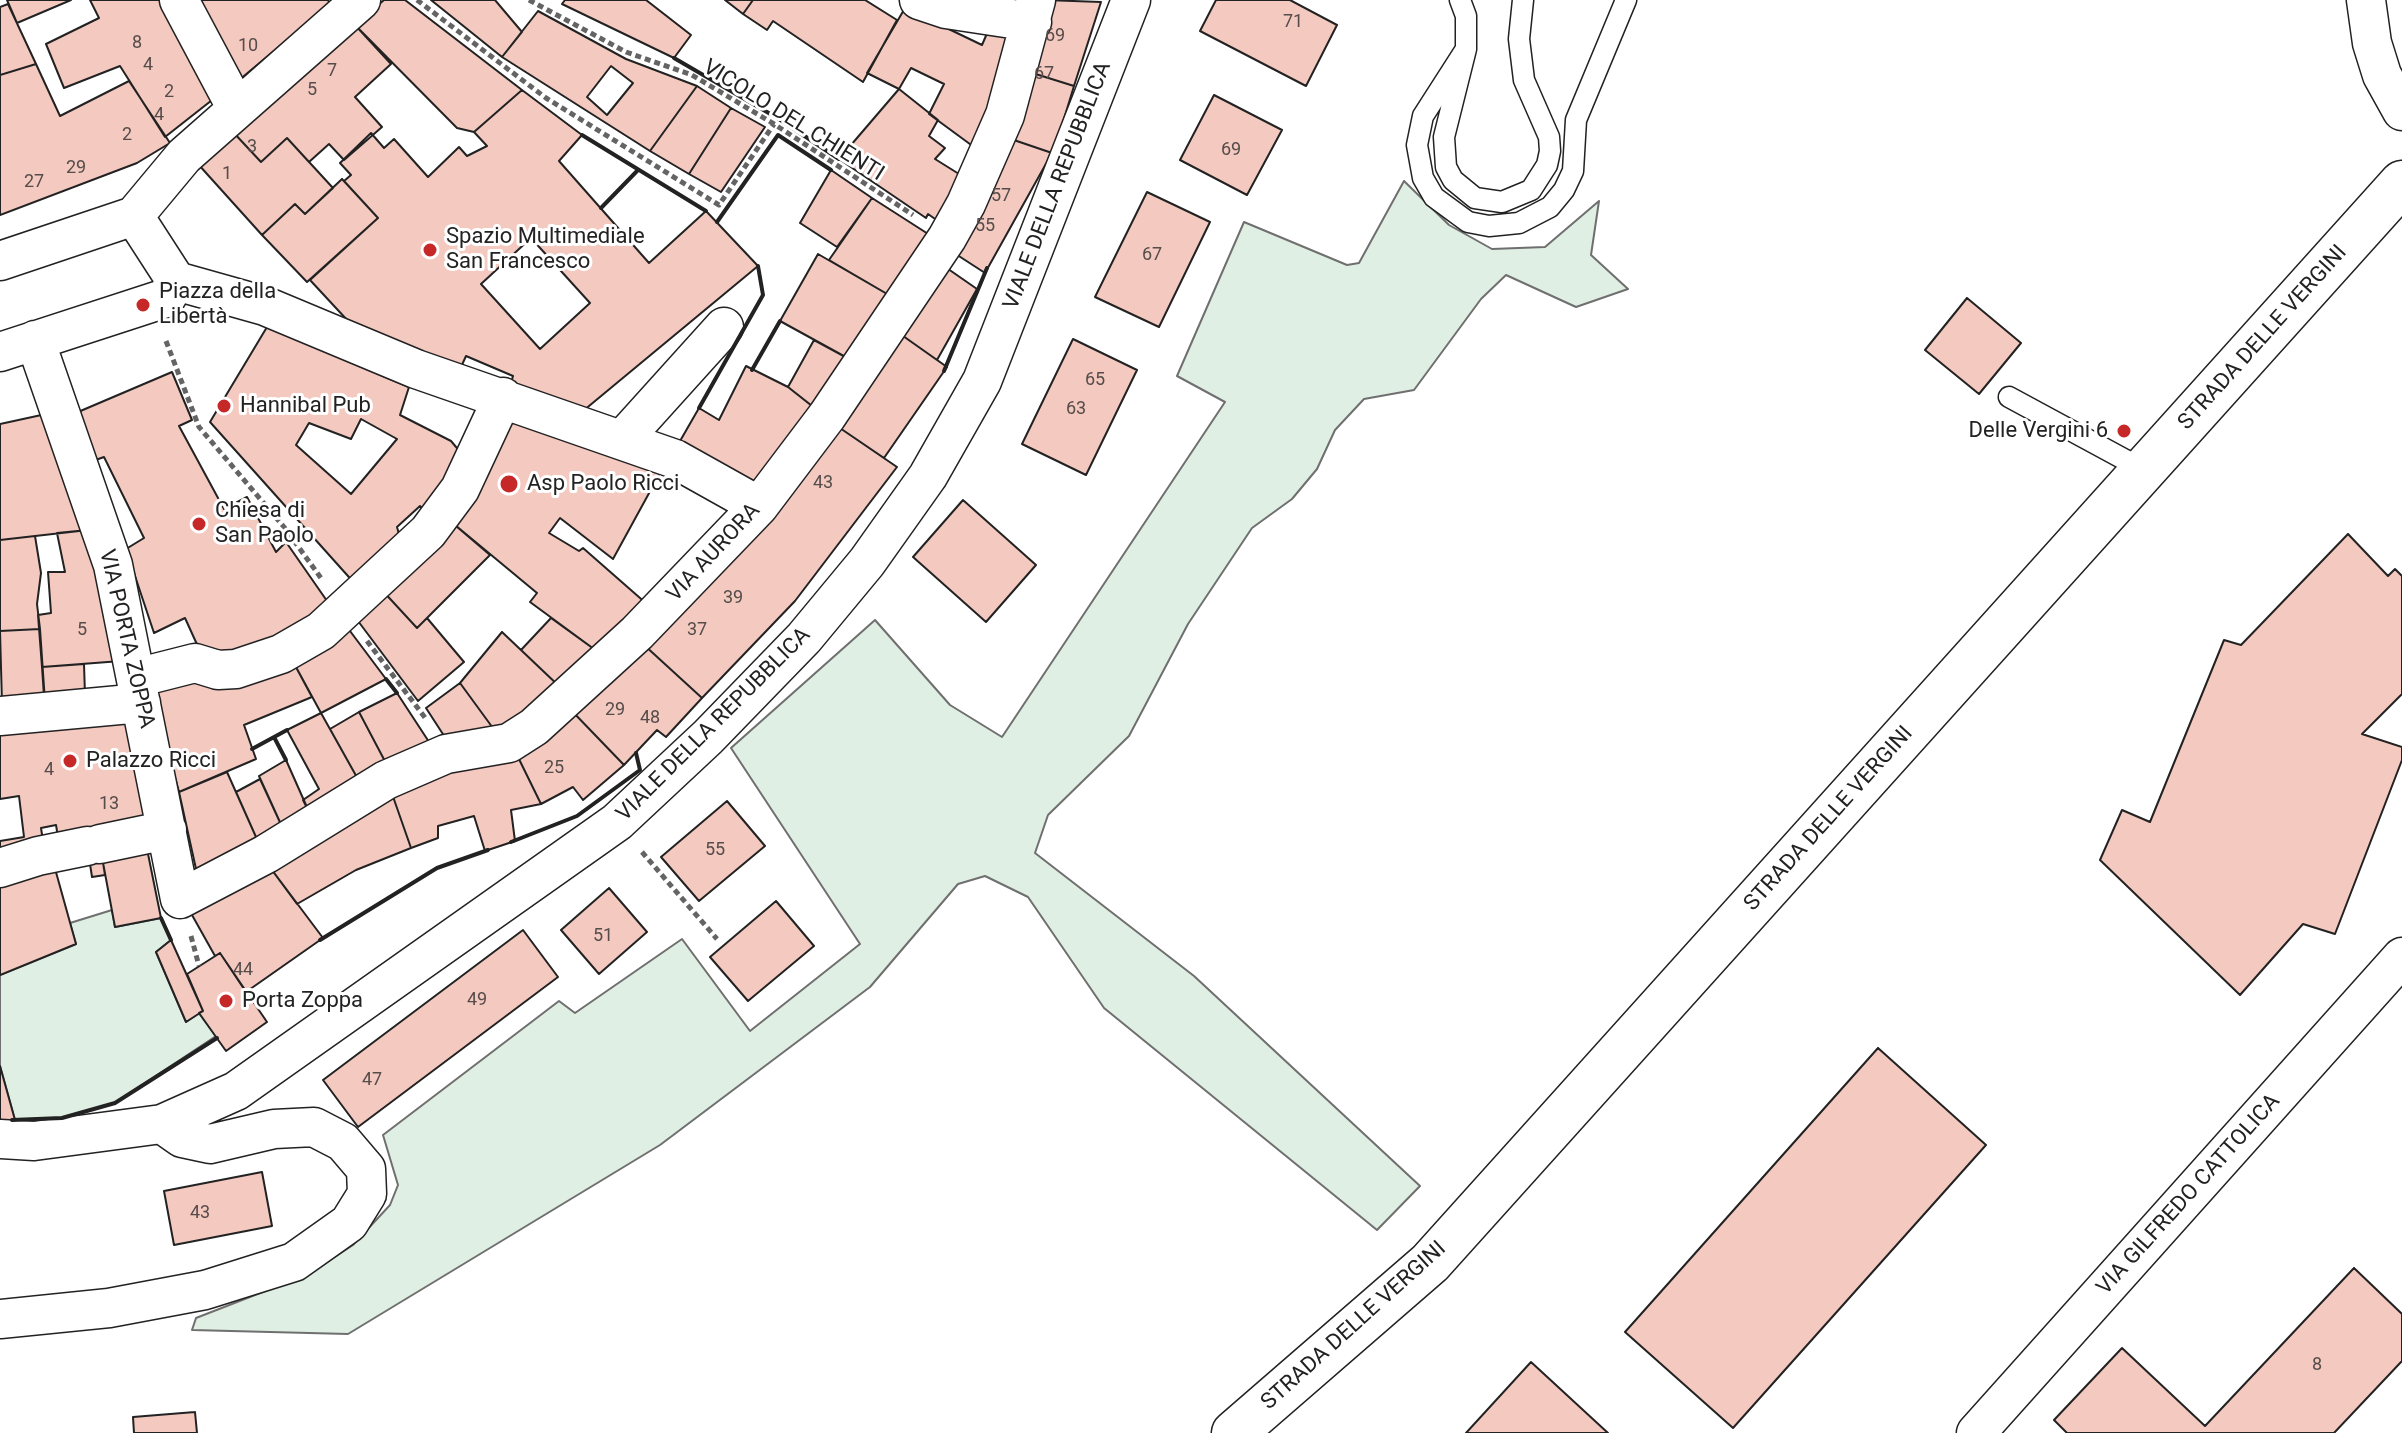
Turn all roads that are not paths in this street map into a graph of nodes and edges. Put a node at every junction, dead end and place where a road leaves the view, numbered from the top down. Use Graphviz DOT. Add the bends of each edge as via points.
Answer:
graph roads {
  1 [pos="179,0"];
  2 [pos="361,0"];
  3 [pos="919,0"];
  4 [pos="1131,0"];
  5 [pos="1460,0"];
  6 [pos="1523,0"];
  7 [pos="1626,0"];
  8 [pos="2366,0"];
  9 [pos="1034,11"];
  10 [pos="1466,49"];
  11 [pos="237,109"];
  12 [pos="2402,111"];
  13 [pos="2402,183"];
  14 [pos="134,216"];
  15 [pos="0,261"];
  16 [pos="164,292"];
  17 [pos="724,327"];
  18 [pos="17,346"];
  19 [pos="503,397"];
  20 [pos="2009,397"];
  21 [pos="622,440"];
  22 [pos="2144,470"];
  23 [pos="759,506"];
  24 [pos="139,690"];
  25 [pos="0,716"];
  26 [pos="167,830"];
  27 [pos="0,868"];
  28 [pos="180,899"];
  29 [pos="2402,957"];
  30 [pos="162,1124"];
  31 [pos="0,1139"];
  32 [pos="0,1319"];
  33 [pos="1234,1433"];
  34 [pos="1976,1433"];
  1 -- 11 [label="street"];
  2 -- 11 [label="street"];
  3 -- 9 [label="street" via="946,9"];
  4 -- 30 [label="street, VIALE DELLA REPUBBLICA" via="982,381 928,476 804,638 617,822 236,1091"];
  5 -- 10 [label="lane" via="1466,16"];
  6 -- 10 [label="lane" via="1519,39 1524,80 1550,151 1541,178 1517,198 1475,198 1446,167 1444,137"];
  7 -- 10 [label="lane" via="1576,120 1577,153 1564,190 1550,207 1519,223 1468,222 1434,197 1420,170 1417,145 1423,116"];
  8 -- 12 [label="street" via="2379,64"];
  9 -- 23 [label="street, VIA AURORA" via="1005,115 966,204 827,416"];
  11 -- 14 [label="street" via="184,156"];
  13 -- 22 [label="main road, STRADA DELLE VERGINI"];
  14 -- 15 [label="street"];
  14 -- 16 [label="street"];
  16 -- 18 [label="street"];
  16 -- 19 [label="street" via="265,306 416,369"];
  17 -- 21 [label="street"];
  18 -- 24 [label="street, VIA PORTA ZOPPA" via="57,405 113,565"];
  19 -- 21 [label="street"];
  19 -- 24 [label="street" via="460,489 428,532 345,612 321,631 259,663 218,670 195,663"];
  20 -- 22 [label="lane"];
  21 -- 23 [label="street" via="675,459"];
  22 -- 33 [label="main road, STRADA DELLE VERGINI" via="1430,1263"];
  23 -- 28 [label="street, VIA AURORA" via="637,633 534,727 509,743 446,754 386,780 266,854"];
  24 -- 25 [label="street"];
  24 -- 26 [label="street, VIA PORTA ZOPPA"];
  26 -- 27 [label="street"];
  26 -- 28 [label="street, VIA PORTA ZOPPA"];
  29 -- 34 [label="street, VIA GILFREDO CATTOLICA"];
  30 -- 31 [label="street, VIALE DELLA REPUBBLICA" via="34,1141"];
  30 -- 32 [label="street" via="182,1138 210,1144 274,1129 314,1127 343,1142 366,1169 367,1194 349,1223 294,1262 205,1290 109,1308"];
}
